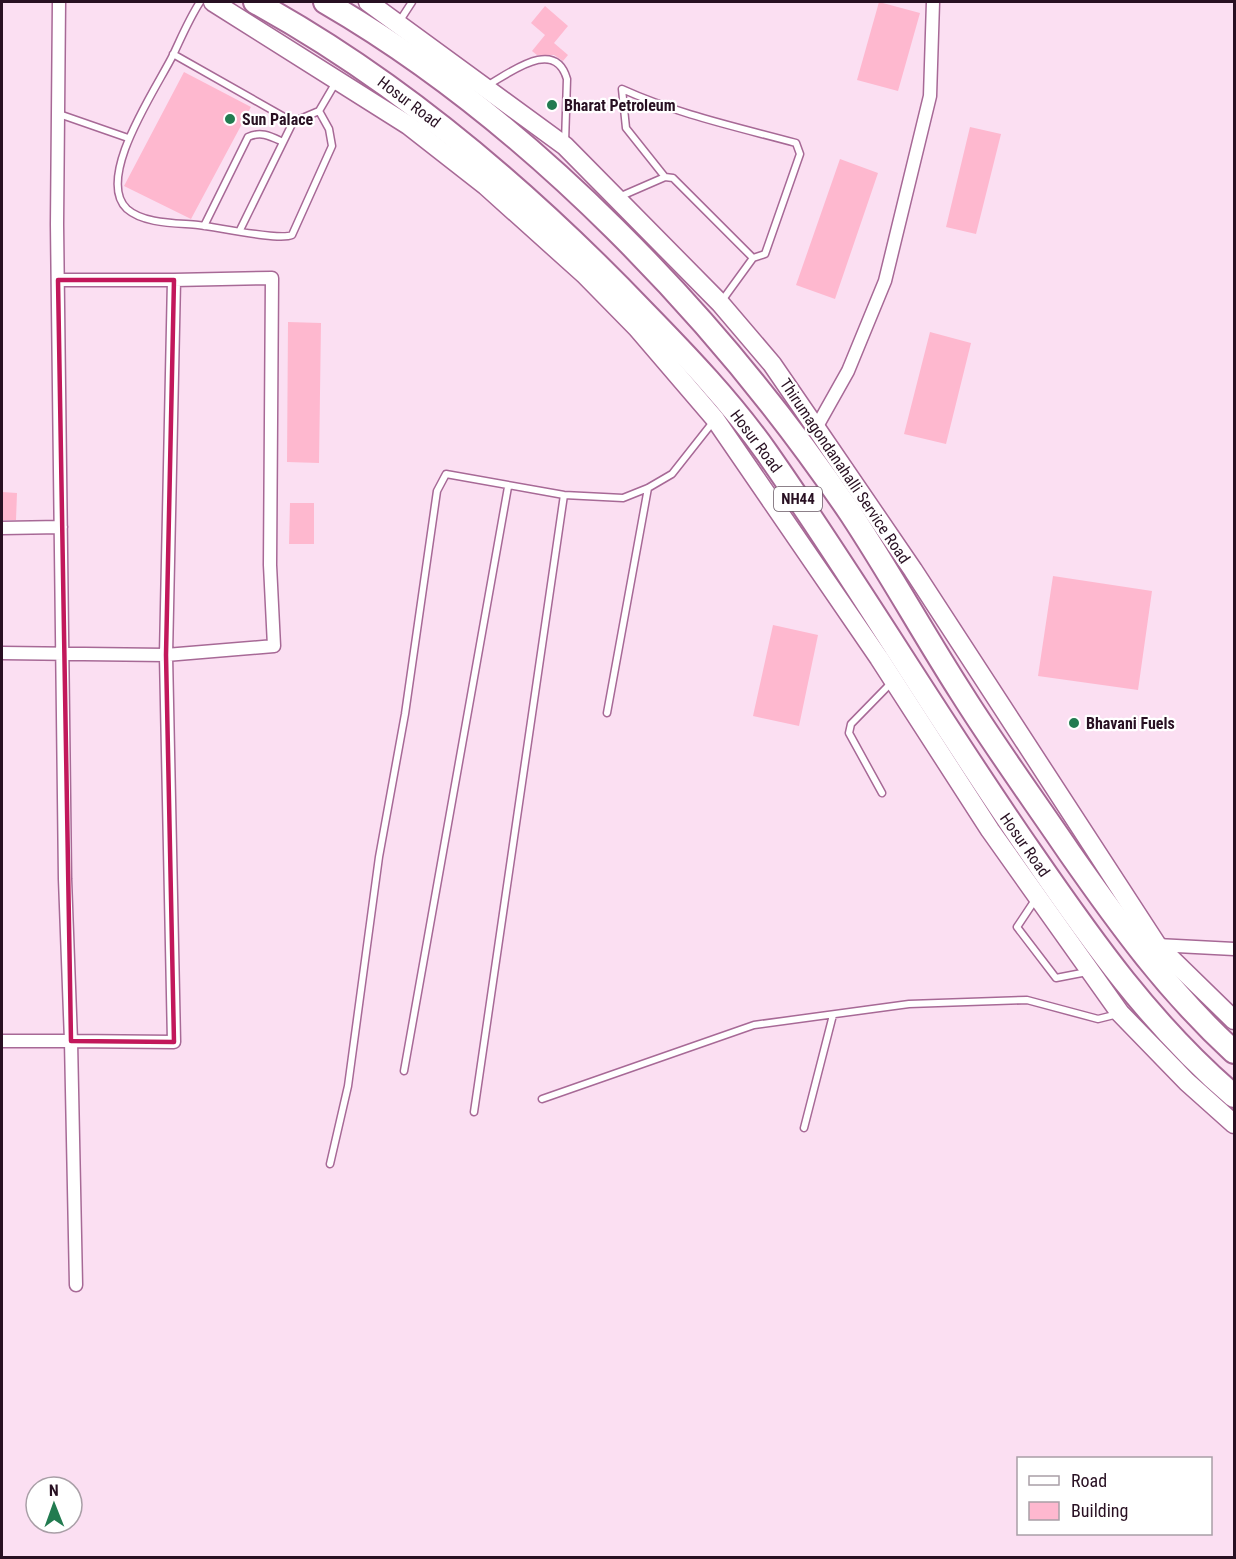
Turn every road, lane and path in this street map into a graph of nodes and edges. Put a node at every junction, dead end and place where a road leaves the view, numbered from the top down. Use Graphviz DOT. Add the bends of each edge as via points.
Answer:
graph roads {
  1 [pos="59,2"];
  2 [pos="200,2"];
  3 [pos="213,2"];
  4 [pos="255,2"];
  5 [pos="325,2"];
  6 [pos="368,2"];
  7 [pos="412,2"];
  8 [pos="933,2"];
  9 [pos="398,23"];
  10 [pos="173,54"];
  11 [pos="338,79"];
  12 [pos="484,87"];
  13 [pos="319,111"];
  14 [pos="58,114"];
  15 [pos="293,122"];
  16 [pos="128,138"];
  17 [pos="283,142"];
  18 [pos="565,146"];
  19 [pos="665,177"];
  20 [pos="616,198"];
  21 [pos="204,226"];
  22 [pos="240,230"];
  23 [pos="753,258"];
  24 [pos="58,280"];
  25 [pos="174,280"];
  26 [pos="720,303"];
  27 [pos="715,419"];
  28 [pos="816,428"];
  29 [pos="508,487"];
  30 [pos="648,488"];
  31 [pos="564,495"];
  32 [pos="61,527"];
  33 [pos="2,528"];
  34 [pos="2,653"];
  35 [pos="63,654"];
  36 [pos="166,654"];
  37 [pos="893,681"];
  38 [pos="607,712"];
  39 [pos="882,793"];
  40 [pos="1037,896"];
  41 [pos="1157,945"];
  42 [pos="1234,949"];
  43 [pos="1090,971"];
  44 [pos="1120,1013"];
  45 [pos="833,1015"];
  46 [pos="1234,1020"];
  47 [pos="2,1041"];
  48 [pos="71,1041"];
  49 [pos="1234,1052"];
  50 [pos="404,1071"];
  51 [pos="1234,1096"];
  52 [pos="542,1099"];
  53 [pos="474,1112"];
  54 [pos="1234,1124"];
  55 [pos="804,1128"];
  56 [pos="330,1164"];
  57 [pos="76,1285"];
  1 -- 14 [label="street"];
  2 -- 10 [label="lane"];
  3 -- 11 [label="street"];
  4 -- 51 [label="highway, Hosur Road / NH44" via="324,42 459,140 577,244 691,361 765,449 974,770 1092,940 1143,1007"];
  5 -- 49 [label="highway, Hosur Road / NH44" via="438,77 519,143 658,273 731,354 778,411 852,516 962,693 1115,918 1167,984"];
  6 -- 9 [label="street, Thirumagondanahalli Service Road"];
  7 -- 9 [label="lane"];
  8 -- 28 [label="street" via="930,96 885,281 848,371"];
  9 -- 12 [label="street, Thirumagondanahalli Service Road"];
  10 -- 15 [label="lane"];
  10 -- 16 [label="lane"];
  11 -- 13 [label="lane"];
  11 -- 27 [label="street" via="408,125 522,218 629,320"];
  12 -- 18 [label="street, Thirumagondanahalli Service Road"];
  12 -- 18 [label="lane" via="534,60 546,57 554,62 567,79"];
  13 -- 15 [label="lane"];
  13 -- 22 [label="lane" via="329,129 332,146 292,235 271,237"];
  14 -- 16 [label="lane"];
  14 -- 24 [label="street"];
  15 -- 17 [label="lane"];
  16 -- 21 [label="lane" via="118,196 126,208 144,217"];
  17 -- 21 [label="lane" via="266,135 248,137"];
  17 -- 22 [label="lane"];
  18 -- 20 [label="street, Thirumagondanahalli Service Road"];
  19 -- 20 [label="lane"];
  19 -- 23 [label="lane" via="673,178"];
  19 -- 23 [label="lane" via="626,128 622,89 714,121 796,143 800,154 765,254"];
  20 -- 26 [label="street, Thirumagondanahalli Service Road"];
  21 -- 22 [label="lane"];
  23 -- 26 [label="lane"];
  24 -- 25 [label="street"];
  24 -- 32 [label="street"];
  25 -- 36 [label="street"];
  25 -- 36 [label="street" via="272,278 270,565 274,646"];
  26 -- 28 [label="street, Thirumagondanahalli Service Road" via="772,364"];
  27 -- 30 [label="lane" via="672,474"];
  27 -- 37 [label="street"];
  28 -- 41 [label="street, Thirumagondanahalli Service Road"];
  29 -- 31 [label="lane"];
  29 -- 50 [label="lane"];
  29 -- 56 [label="lane" via="446,474 437,491 405,714 379,857 348,1086"];
  30 -- 31 [label="lane" via="623,498"];
  30 -- 38 [label="lane"];
  31 -- 53 [label="lane"];
  32 -- 33 [label="street"];
  32 -- 35 [label="street"];
  34 -- 35 [label="street"];
  35 -- 36 [label="street"];
  35 -- 48 [label="street"];
  36 -- 48 [label="street" via="174,1042"];
  37 -- 39 [label="lane" via="851,724 849,733"];
  37 -- 40 [label="street"];
  40 -- 43 [label="street"];
  40 -- 43 [label="lane" via="1017,927 1056,978"];
  41 -- 42 [label="street"];
  41 -- 46 [label="street, Thirumagondanahalli Service Road"];
  43 -- 44 [label="street"];
  44 -- 45 [label="lane" via="1098,1019 1027,1000 909,1004"];
  44 -- 54 [label="street"];
  45 -- 52 [label="lane" via="754,1025"];
  45 -- 55 [label="lane"];
  47 -- 48 [label="street"];
  48 -- 57 [label="street"];
}
